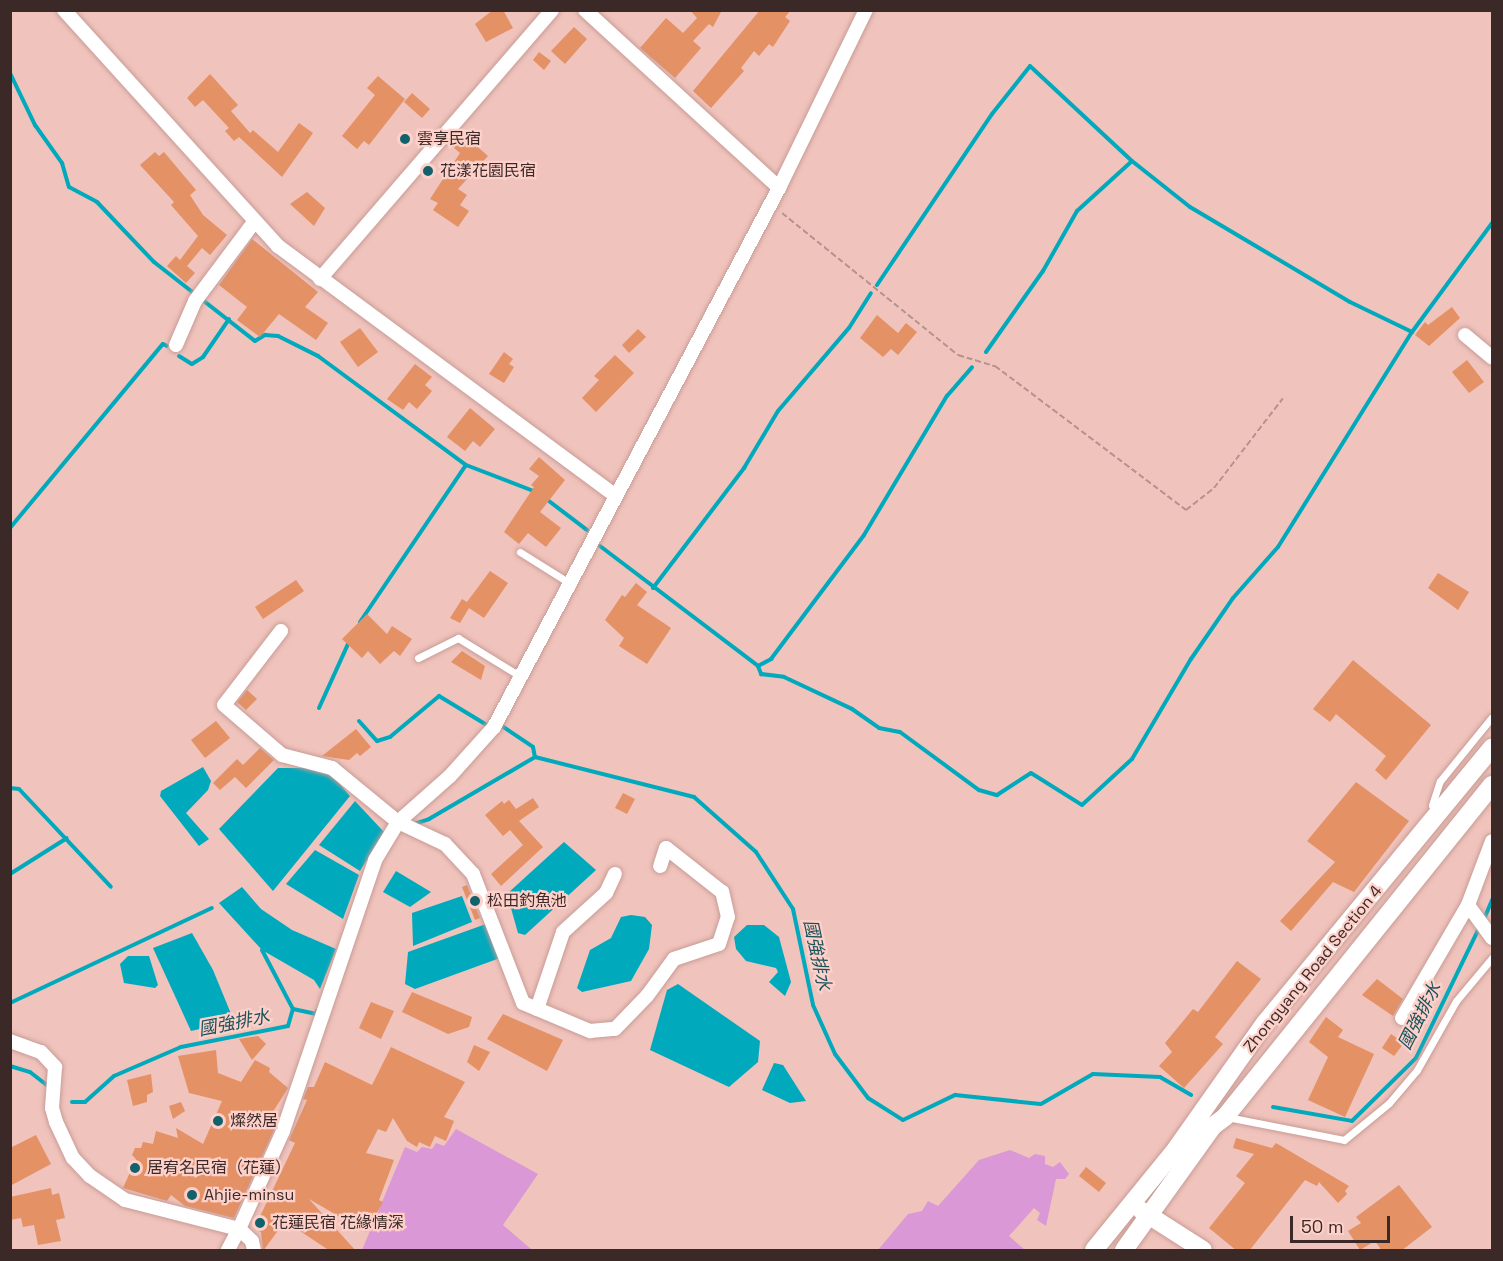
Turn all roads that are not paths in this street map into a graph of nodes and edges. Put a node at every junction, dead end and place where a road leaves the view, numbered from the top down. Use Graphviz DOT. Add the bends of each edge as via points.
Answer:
graph roads {
  1 [pos="64,10"];
  2 [pos="552,10"];
  3 [pos="585,10"];
  4 [pos="866,10"];
  5 [pos="779,188"];
  6 [pos="254,222"];
  7 [pos="320,279"];
  8 [pos="1465,334"];
  9 [pos="176,345"];
  10 [pos="1492,358"];
  11 [pos="615,495"];
  12 [pos="520,552"];
  13 [pos="571,584"];
  14 [pos="281,631"];
  15 [pos="418,658"];
  16 [pos="520,676"];
  17 [pos="1492,717"];
  18 [pos="1492,748"];
  19 [pos="1492,785"];
  20 [pos="1436,818"];
  21 [pos="398,822"];
  22 [pos="1492,842"];
  23 [pos="660,866"];
  24 [pos="615,874"];
  25 [pos="1468,905"];
  26 [pos="1492,938"];
  27 [pos="1492,958"];
  28 [pos="537,1009"];
  29 [pos="1402,1018"];
  30 [pos="10,1041"];
  31 [pos="1225,1117"];
  32 [pos="1132,1205"];
  33 [pos="1151,1217"];
  34 [pos="239,1229"];
  35 [pos="228,1251"];
  36 [pos="254,1251"];
  37 [pos="1094,1251"];
  38 [pos="1124,1251"];
  39 [pos="1203,1251"];
  1 -- 6 [label="street"];
  2 -- 7 [label="street"];
  3 -- 5 [label="street"];
  4 -- 5 [label="street"];
  5 -- 11 [label="street"];
  6 -- 7 [label="street"];
  6 -- 9 [label="street" via="195,301"];
  7 -- 11 [label="street"];
  8 -- 10 [label="street"];
  11 -- 13 [label="street"];
  12 -- 13 [label="lane"];
  13 -- 16 [label="street"];
  14 -- 21 [label="street" via="224,705 282,755 332,768"];
  15 -- 16 [label="lane" via="458,638"];
  16 -- 21 [label="street" via="494,728 450,776"];
  17 -- 20 [label="lane" via="1440,781 1432,806"];
  18 -- 20 [label="street, Zhongyang Road Section 4"];
  19 -- 31 [label="street, Zhongyang Road Section 4"];
  20 -- 32 [label="street, Zhongyang Road Section 4" via="1265,1023"];
  21 -- 28 [label="street" via="445,844 473,874 523,1003"];
  21 -- 34 [label="street" via="375,860 283,1131"];
  22 -- 25 [label="street"];
  23 -- 28 [label="street" via="666,849 722,892 728,916 719,944 674,959 647,996 615,1029 590,1031"];
  24 -- 28 [label="street" via="606,893 563,932"];
  25 -- 26 [label="street"];
  25 -- 29 [label="street"];
  27 -- 31 [label="lane" via="1456,1001 1417,1070 1389,1103 1344,1140"];
  30 -- 34 [label="street" via="41,1052 56,1067 52,1108 64,1142 73,1158 111,1194"];
  31 -- 33 [label="street, Zhongyang Road Section 4" via="1213,1126"];
  32 -- 33 [label="street"];
  32 -- 37 [label="street, Zhongyang Road Section 4"];
  33 -- 38 [label="street, Zhongyang Road Section 4"];
  33 -- 39 [label="street"];
  34 -- 35 [label="street"];
  34 -- 36 [label="street" via="252,1240"];
}
